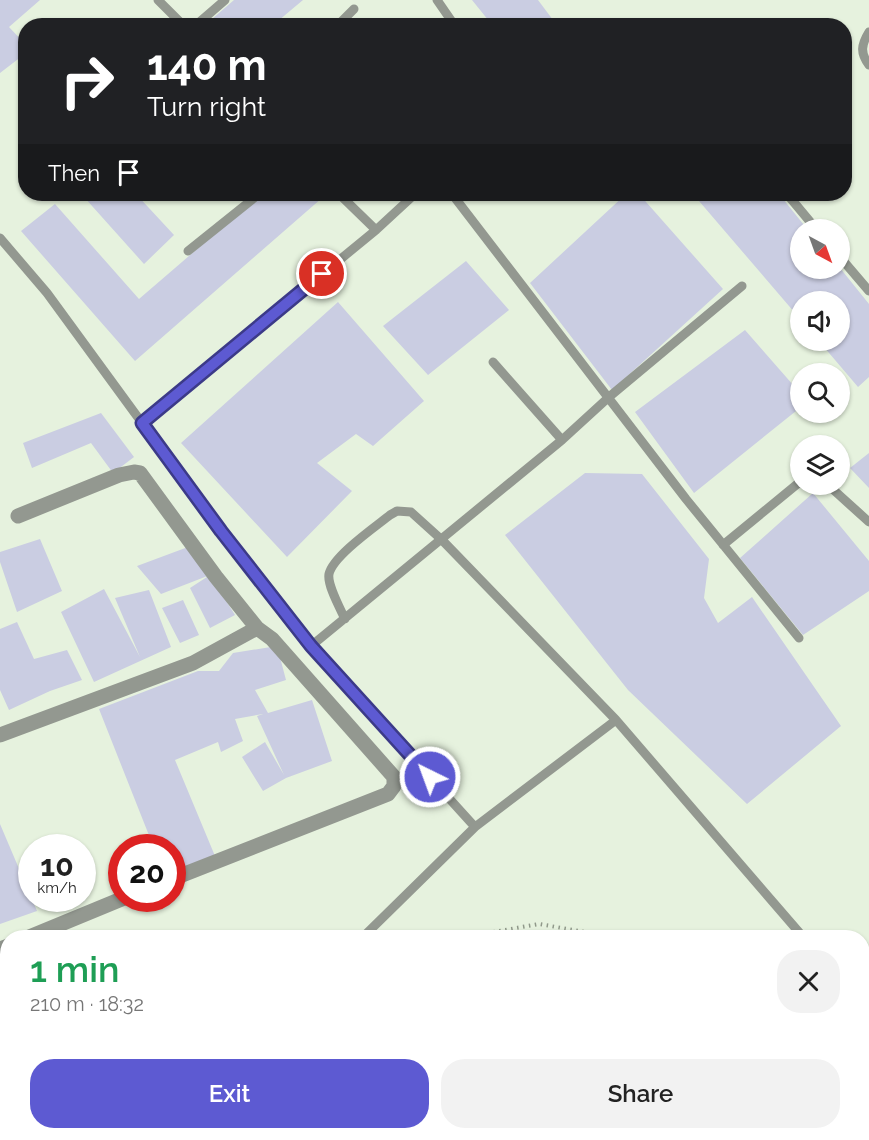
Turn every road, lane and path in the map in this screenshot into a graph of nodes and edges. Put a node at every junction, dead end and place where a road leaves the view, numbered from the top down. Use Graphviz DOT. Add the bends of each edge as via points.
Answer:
graph roads {
  1 [pos="158,0"];
  2 [pos="225,0"];
  3 [pos="436,0"];
  4 [pos="354,9"];
  5 [pos="176,18"];
  6 [pos="204,18"];
  7 [pos="345,18"];
  8 [pos="449,18"];
  9 [pos="869,32"];
  10 [pos="869,65"];
  11 [pos="250,201"];
  12 [pos="346,201"];
  13 [pos="407,201"];
  14 [pos="457,201"];
  15 [pos="793,201"];
  16 [pos="808,219"];
  17 [pos="376,230"];
  18 [pos="0,238"];
  19 [pos="188,251"];
  20 [pos="850,269"];
  21 [pos="742,286"];
  22 [pos="869,291"];
  23 [pos="493,362"];
  24 [pos="609,397"];
  25 [pos="142,423"];
  26 [pos="562,440"];
  27 [pos="790,490"];
  28 [pos="839,495"];
  29 [pos="18,516"];
  30 [pos="869,522"];
  31 [pos="442,540"];
  32 [pos="723,545"];
  33 [pos="345,619"];
  34 [pos="257,628"];
  35 [pos="799,638"];
  36 [pos="311,646"];
  37 [pos="616,720"];
  38 [pos="0,735"];
  39 [pos="475,827"];
  40 [pos="186,873"];
  41 [pos="108,905"];
  42 [pos="46,930"];
  43 [pos="370,930"];
  44 [pos="504,930"];
  45 [pos="573,930"];
  46 [pos="797,930"];
  1 -- 5 [label="lane"];
  2 -- 6 [label="lane"];
  3 -- 8 [label="lane"];
  4 -- 7 [label="lane"];
  9 -- 10 [label="lane" via="862,48"];
  11 -- 19 [label="lane"];
  12 -- 17 [label="lane"];
  13 -- 17 [label="lane"];
  14 -- 24 [label="lane"];
  15 -- 16 [label="lane"];
  17 -- 25 [label="lane"];
  18 -- 25 [label="lane" via="47,293"];
  20 -- 22 [label="lane"];
  21 -- 24 [label="lane"];
  23 -- 26 [label="lane"];
  24 -- 26 [label="lane"];
  24 -- 32 [label="lane"];
  25 -- 36 [label="lane"];
  26 -- 31 [label="lane"];
  27 -- 32 [label="lane"];
  28 -- 30 [label="lane"];
  29 -- 34 [label="street" via="119,475 138,472"];
  31 -- 33 [label="lane"];
  31 -- 33 [label="lane" via="411,512 390,515 342,556 328,575"];
  31 -- 37 [label="lane"];
  32 -- 35 [label="lane"];
  33 -- 36 [label="lane"];
  34 -- 38 [label="street" via="193,663"];
  34 -- 40 [label="street" via="272,639 394,777 394,786 388,794"];
  36 -- 39 [label="lane"];
  37 -- 39 [label="lane"];
  37 -- 46 [label="lane"];
  39 -- 43 [label="lane"];
  41 -- 42 [label="street"];
  44 -- 45 [label="path" via="538,924"];
}
